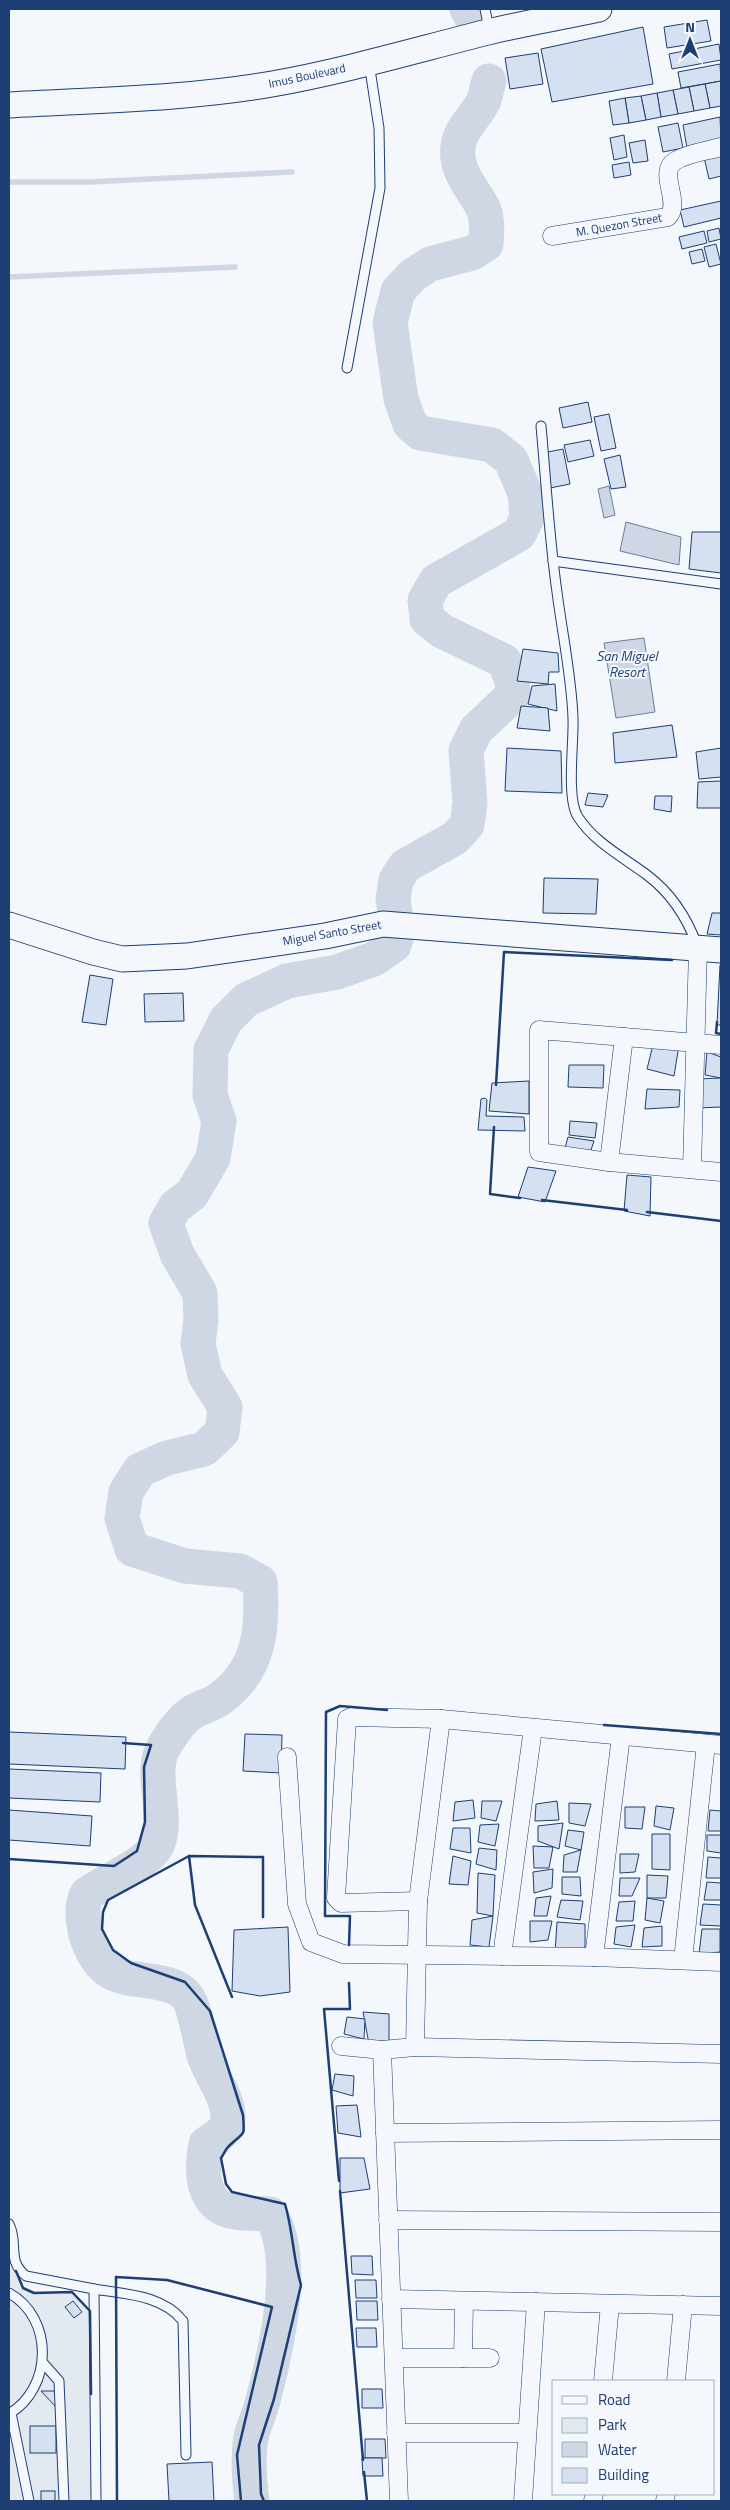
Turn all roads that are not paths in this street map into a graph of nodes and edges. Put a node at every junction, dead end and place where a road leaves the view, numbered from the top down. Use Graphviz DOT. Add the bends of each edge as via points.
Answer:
graph roads {
  1 [pos="599,9"];
  2 [pos="487,20"];
  3 [pos="369,63"];
  4 [pos="9,105"];
  5 [pos="721,147"];
  6 [pos="552,236"];
  7 [pos="347,368"];
  8 [pos="541,426"];
  9 [pos="552,561"];
  10 [pos="721,584"];
  11 [pos="9,925"];
  12 [pos="710,949"];
  13 [pos="624,1037"];
  14 [pos="696,1043"];
  15 [pos="721,1045"];
  16 [pos="609,1162"];
  17 [pos="692,1169"];
  18 [pos="721,1172"];
  19 [pos="441,1719"];
  20 [pos="534,1728"];
  21 [pos="621,1736"];
  22 [pos="713,1744"];
  23 [pos="287,1757"];
  24 [pos="418,1901"];
  25 [pos="416,1956"];
  26 [pos="502,1956"];
  27 [pos="594,1958"];
  28 [pos="683,1960"];
  29 [pos="721,1962"];
  30 [pos="341,2046"];
  31 [pos="416,2047"];
  32 [pos="382,2050"];
  33 [pos="721,2054"];
  34 [pos="721,2130"];
  35 [pos="385,2133"];
  36 [pos="388,2220"];
  37 [pos="721,2222"];
  38 [pos="9,2224"];
  39 [pos="94,2289"];
  40 [pos="9,2292"];
  41 [pos="391,2299"];
  42 [pos="464,2301"];
  43 [pos="536,2302"];
  44 [pos="610,2304"];
  45 [pos="683,2305"];
  46 [pos="721,2306"];
  47 [pos="394,2358"];
  48 [pos="463,2358"];
  49 [pos="490,2358"];
  50 [pos="43,2363"];
  51 [pos="603,2380"];
  52 [pos="676,2380"];
  53 [pos="10,2413"];
  54 [pos="396,2433"];
  55 [pos="527,2433"];
  56 [pos="186,2455"];
  57 [pos="29,2501"];
  58 [pos="64,2501"];
  59 [pos="96,2501"];
  60 [pos="399,2501"];
  61 [pos="523,2501"];
  1 -- 2 [label="main road, Imus Boulevard"];
  2 -- 3 [label="main road, Imus Boulevard"];
  3 -- 4 [label="main road, Imus Boulevard" via="213,93"];
  3 -- 7 [label="lane" via="380,128 380,188"];
  5 -- 6 [label="street, M. Quezon Street" via="674,162 669,172 672,210 668,216"];
  8 -- 9 [label="lane"];
  9 -- 10 [label="lane"];
  9 -- 12 [label="lane" via="573,718 572,788 577,816 597,839 648,876 672,899"];
  11 -- 12 [label="main road, Miguel Santo Street" via="109,957 141,959 187,956 383,924"];
  12 -- 14 [label="street"];
  13 -- 14 [label="street"];
  13 -- 16 [label="street"];
  13 -- 16 [label="street" via="539,1030 539,1152"];
  14 -- 15 [label="street"];
  14 -- 17 [label="street"];
  16 -- 17 [label="street"];
  17 -- 18 [label="street"];
  19 -- 20 [label="street"];
  19 -- 24 [label="street"];
  19 -- 24 [label="street" via="351,1717 345,1722 336,1898 341,1903"];
  20 -- 21 [label="street"];
  20 -- 26 [label="street"];
  21 -- 22 [label="street"];
  21 -- 27 [label="street"];
  22 -- 28 [label="street"];
  23 -- 25 [label="street" via="297,1904 311,1942 343,1954"];
  24 -- 25 [label="street"];
  25 -- 26 [label="street"];
  25 -- 31 [label="street"];
  26 -- 27 [label="street"];
  27 -- 28 [label="street"];
  28 -- 29 [label="street"];
  30 -- 32 [label="street"];
  31 -- 32 [label="street"];
  31 -- 33 [label="street"];
  32 -- 35 [label="street"];
  34 -- 35 [label="street"];
  35 -- 36 [label="street"];
  36 -- 37 [label="street"];
  36 -- 41 [label="street"];
  38 -- 39 [label="lane" via="15,2262 26,2276"];
  39 -- 56 [label="lane" via="157,2301 174,2310 183,2321"];
  39 -- 59 [label="lane"];
  40 -- 50 [label="lane" via="33,2316 42,2338"];
  41 -- 42 [label="street"];
  41 -- 47 [label="street"];
  42 -- 43 [label="street"];
  42 -- 48 [label="street"];
  43 -- 44 [label="street"];
  43 -- 55 [label="street"];
  44 -- 45 [label="street"];
  44 -- 51 [label="street"];
  45 -- 46 [label="street"];
  45 -- 52 [label="street"];
  47 -- 48 [label="street"];
  47 -- 54 [label="street"];
  48 -- 49 [label="street"];
  50 -- 53 [label="lane" via="37,2382 26,2399"];
  50 -- 58 [label="lane" via="59,2381"];
  53 -- 57 [label="lane"];
  54 -- 55 [label="street"];
  54 -- 60 [label="street"];
  55 -- 61 [label="street"];
}
